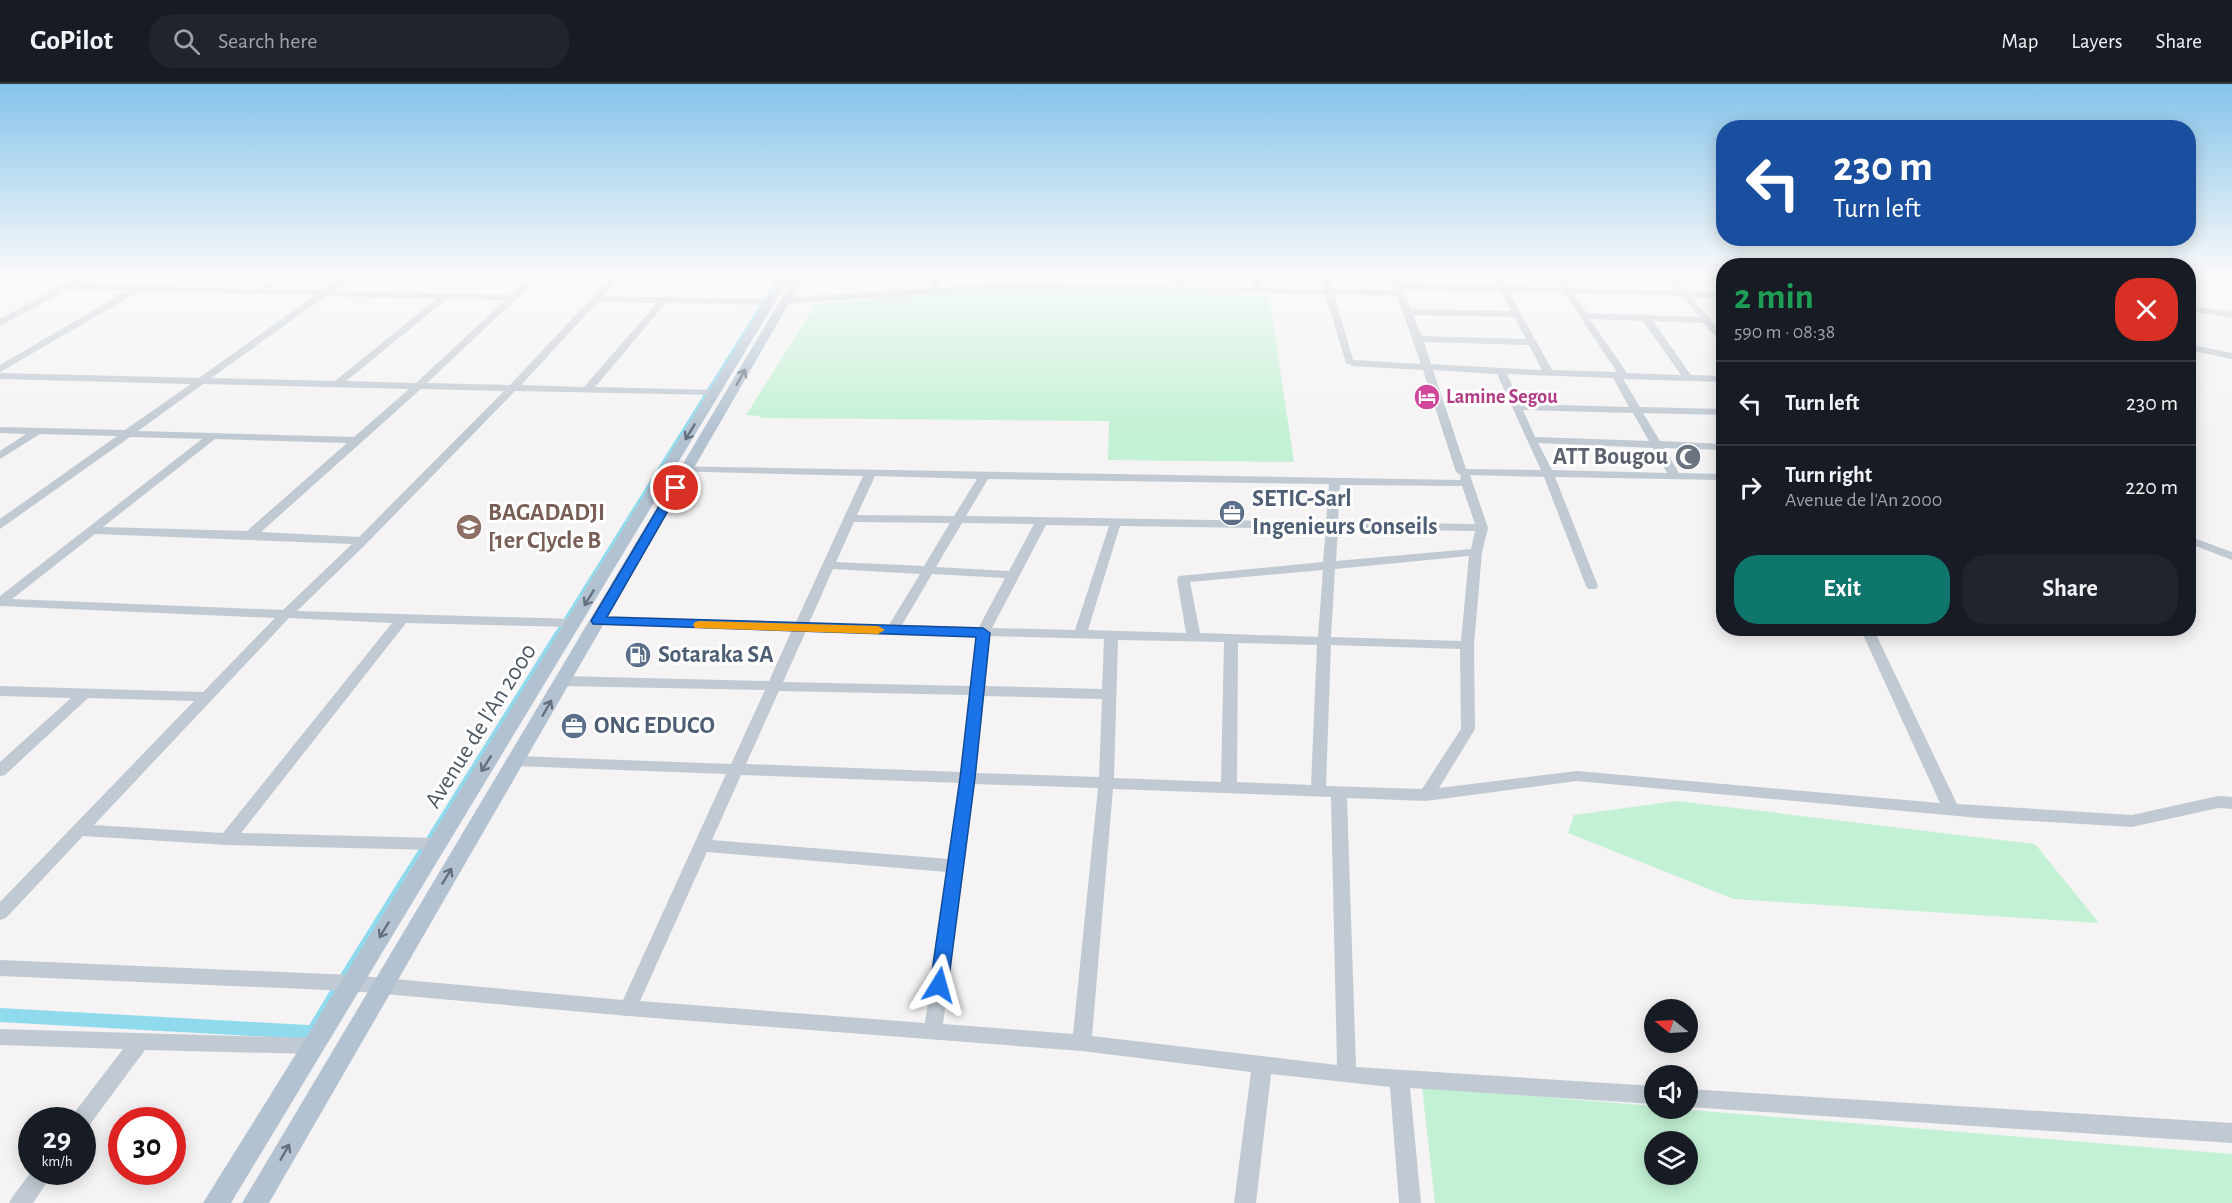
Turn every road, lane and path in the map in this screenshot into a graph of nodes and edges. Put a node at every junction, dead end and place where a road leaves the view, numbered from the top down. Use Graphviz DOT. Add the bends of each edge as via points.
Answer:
graph roads {
  1 [pos="73,326"];
  2 [pos="278,326"];
  3 [pos="408,326"];
  4 [pos="483,326"];
  5 [pos="571,326"];
  6 [pos="642,326"];
  7 [pos="761,326"];
  8 [pos="763,326"];
  9 [pos="1339,326"];
  10 [pos="1413,326"];
  11 [pos="1523,326"];
  12 [pos="1590,326"];
  13 [pos="1652,326"];
  14 [pos="1418,339"];
  15 [pos="1532,342"];
  16 [pos="2196,349"];
  17 [pos="2232,356"];
  18 [pos="1427,368"];
  19 [pos="0,369"];
  20 [pos="1501,371"];
  21 [pos="1549,373"];
  22 [pos="1620,375"];
  23 [pos="0,376"];
  24 [pos="1688,377"];
  25 [pos="1716,379"];
  26 [pos="201,381"];
  27 [pos="337,384"];
  28 [pos="418,386"];
  29 [pos="512,389"];
  30 [pos="587,390"];
  31 [pos="714,393"];
  32 [pos="1516,406"];
  33 [pos="1637,409"];
  34 [pos="1716,412"];
  35 [pos="0,430"];
  36 [pos="39,430"];
  37 [pos="128,434"];
  38 [pos="212,436"];
  39 [pos="357,440"];
  40 [pos="1530,440"];
  41 [pos="1658,445"];
  42 [pos="1716,447"];
  43 [pos="0,456"];
  44 [pos="678,468"];
  45 [pos="870,474"];
  46 [pos="1548,474"];
  47 [pos="984,476"];
  48 [pos="1675,476"];
  49 [pos="1716,477"];
  50 [pos="1465,478"];
  51 [pos="1335,482"];
  52 [pos="850,518"];
  53 [pos="959,519"];
  54 [pos="1042,520"];
  55 [pos="1116,521"];
  56 [pos="0,525"];
  57 [pos="1332,525"];
  58 [pos="1482,528"];
  59 [pos="92,530"];
  60 [pos="250,535"];
  61 [pos="362,541"];
  62 [pos="2196,542"];
  63 [pos="1476,552"];
  64 [pos="2232,556"];
  65 [pos="828,565"];
  66 [pos="1329,565"];
  67 [pos="928,571"];
  68 [pos="1012,575"];
  69 [pos="1592,586"];
  70 [pos="0,602"];
  71 [pos="285,615"];
  72 [pos="402,620"];
  73 [pos="598,621"];
  74 [pos="573,624"];
  75 [pos="800,628"];
  76 [pos="892,631"];
  77 [pos="983,633"];
  78 [pos="1080,635"];
  79 [pos="1111,636"];
  80 [pos="1870,636"];
  81 [pos="1194,638"];
  82 [pos="1231,639"];
  83 [pos="1324,642"];
  84 [pos="1467,645"];
  85 [pos="562,681"];
  86 [pos="774,686"];
  87 [pos="0,691"];
  88 [pos="977,691"];
  89 [pos="1109,694"];
  90 [pos="83,695"];
  91 [pos="206,697"];
  92 [pos="515,761"];
  93 [pos="736,769"];
  94 [pos="0,771"];
  95 [pos="968,778"];
  96 [pos="1106,783"];
  97 [pos="1229,787"];
  98 [pos="1318,791"];
  99 [pos="1339,791"];
  100 [pos="1426,795"];
  101 [pos="2232,803"];
  102 [pos="1951,809"];
  103 [pos="79,830"];
  104 [pos="227,838"];
  105 [pos="435,844"];
  106 [pos="702,845"];
  107 [pos="955,866"];
  108 [pos="0,913"];
  109 [pos="0,968"];
  110 [pos="351,983"];
  111 [pos="383,986"];
  112 [pos="628,1008"];
  113 [pos="933,1032"];
  114 [pos="0,1037"];
  115 [pos="140,1041"];
  116 [pos="1082,1043"];
  117 [pos="312,1046"];
  118 [pos="1262,1065"];
  119 [pos="1347,1075"];
  120 [pos="1399,1079"];
  121 [pos="1644,1094"];
  122 [pos="1698,1099"];
  123 [pos="91,1107"];
  124 [pos="2232,1133"];
  125 [pos="34,1185"];
  126 [pos="20,1203"];
  127 [pos="216,1203"];
  128 [pos="255,1203"];
  129 [pos="1245,1203"];
  130 [pos="1410,1203"];
  1 -- 19 [label="street"];
  2 -- 26 [label="street"];
  3 -- 27 [label="street"];
  4 -- 28 [label="street"];
  5 -- 29 [label="street"];
  6 -- 30 [label="street"];
  7 -- 31 [label="main road, Avenue de l'An 2000"];
  44 -- 8 [label="main road, Avenue de l'An 2000, one-way"];
  9 -- 18 [label="street" via="1349,361"];
  10 -- 14 [label="street"];
  11 -- 15 [label="street"];
  12 -- 22 [label="street"];
  13 -- 24 [label="street"];
  14 -- 15 [label="street"];
  14 -- 18 [label="street"];
  15 -- 21 [label="street"];
  16 -- 17 [label="street"];
  18 -- 20 [label="street"];
  18 -- 50 [label="street"];
  20 -- 21 [label="street"];
  20 -- 32 [label="street"];
  21 -- 22 [label="street"];
  22 -- 24 [label="street"];
  22 -- 33 [label="street"];
  23 -- 26 [label="street"];
  24 -- 25 [label="street"];
  26 -- 27 [label="street"];
  26 -- 37 [label="street"];
  27 -- 28 [label="street"];
  28 -- 29 [label="street"];
  28 -- 39 [label="street"];
  29 -- 30 [label="street"];
  29 -- 61 [label="street"];
  30 -- 31 [label="street"];
  31 -- 44 [label="main road, Avenue de l'An 2000, one-way"];
  32 -- 33 [label="street"];
  32 -- 40 [label="street"];
  33 -- 34 [label="street"];
  33 -- 41 [label="street"];
  35 -- 36 [label="street"];
  36 -- 37 [label="street"];
  36 -- 43 [label="street"];
  37 -- 38 [label="street"];
  37 -- 56 [label="street"];
  38 -- 39 [label="street"];
  38 -- 59 [label="street"];
  39 -- 60 [label="street"];
  40 -- 41 [label="street"];
  40 -- 46 [label="street"];
  41 -- 42 [label="street"];
  41 -- 48 [label="street"];
  44 -- 45 [label="street"];
  44 -- 73 [label="main road, Avenue de l'An 2000"];
  44 -- 74 [label="main road, Avenue de l'An 2000, one-way"];
  45 -- 47 [label="street"];
  45 -- 52 [label="street"];
  46 -- 48 [label="street"];
  46 -- 50 [label="street"];
  46 -- 69 [label="street"];
  47 -- 51 [label="street"];
  47 -- 53 [label="street"];
  48 -- 49 [label="street"];
  50 -- 51 [label="street"];
  50 -- 58 [label="street"];
  51 -- 57 [label="street"];
  52 -- 53 [label="street"];
  52 -- 65 [label="street"];
  53 -- 54 [label="street"];
  53 -- 67 [label="street"];
  54 -- 55 [label="street"];
  54 -- 68 [label="street"];
  55 -- 57 [label="street"];
  55 -- 78 [label="street"];
  57 -- 58 [label="street"];
  57 -- 66 [label="street"];
  58 -- 63 [label="street"];
  59 -- 60 [label="street"];
  59 -- 70 [label="street"];
  60 -- 61 [label="street"];
  61 -- 71 [label="street"];
  62 -- 64 [label="street"];
  63 -- 66 [label="street"];
  63 -- 84 [label="street"];
  65 -- 67 [label="street"];
  65 -- 75 [label="street"];
  66 -- 81 [label="street" via="1183,579"];
  66 -- 83 [label="street"];
  67 -- 68 [label="street"];
  67 -- 76 [label="street"];
  68 -- 77 [label="street"];
  70 -- 71 [label="street"];
  71 -- 72 [label="street"];
  71 -- 91 [label="street"];
  72 -- 74 [label="street"];
  72 -- 104 [label="street"];
  73 -- 75 [label="street"];
  73 -- 85 [label="main road, Avenue de l'An 2000"];
  74 -- 105 [label="main road, Avenue de l'An 2000, one-way"];
  75 -- 76 [label="street"];
  75 -- 86 [label="street"];
  76 -- 77 [label="street"];
  77 -- 78 [label="street"];
  77 -- 88 [label="street"];
  78 -- 79 [label="street"];
  79 -- 81 [label="street"];
  79 -- 89 [label="street"];
  80 -- 102 [label="street"];
  81 -- 82 [label="street"];
  82 -- 83 [label="street"];
  82 -- 97 [label="street"];
  83 -- 84 [label="street"];
  83 -- 98 [label="street"];
  84 -- 100 [label="street" via="1468,729"];
  85 -- 86 [label="street"];
  92 -- 85 [label="main road, Avenue de l'An 2000, one-way"];
  86 -- 88 [label="street"];
  86 -- 93 [label="street"];
  87 -- 90 [label="street"];
  88 -- 89 [label="street"];
  88 -- 95 [label="street"];
  89 -- 96 [label="street"];
  90 -- 91 [label="street"];
  90 -- 94 [label="street"];
  91 -- 103 [label="street"];
  92 -- 93 [label="street"];
  111 -- 92 [label="main road, Avenue de l'An 2000, one-way"];
  93 -- 95 [label="street"];
  93 -- 106 [label="street"];
  95 -- 96 [label="street"];
  95 -- 107 [label="street"];
  96 -- 97 [label="street"];
  96 -- 116 [label="street"];
  97 -- 98 [label="street"];
  98 -- 99 [label="street"];
  99 -- 100 [label="street"];
  99 -- 119 [label="street"];
  100 -- 102 [label="street" via="1577,776"];
  101 -- 102 [label="street" via="2218,802 2132,821"];
  103 -- 104 [label="street"];
  103 -- 108 [label="street"];
  104 -- 105 [label="street"];
  105 -- 110 [label="main road, Avenue de l'An 2000, one-way"];
  106 -- 107 [label="street"];
  106 -- 112 [label="street"];
  107 -- 113 [label="street"];
  109 -- 110 [label="street"];
  110 -- 111 [label="street"];
  110 -- 117 [label="main road, Avenue de l'An 2000"];
  111 -- 112 [label="street"];
  128 -- 111 [label="main road, Avenue de l'An 2000, one-way"];
  112 -- 113 [label="street"];
  113 -- 116 [label="street"];
  114 -- 115 [label="street"];
  115 -- 117 [label="street"];
  115 -- 123 [label="street"];
  116 -- 118 [label="street"];
  117 -- 127 [label="main road, Avenue de l'An 2000"];
  118 -- 119 [label="street"];
  118 -- 129 [label="street"];
  119 -- 120 [label="street"];
  120 -- 121 [label="street"];
  120 -- 130 [label="street"];
  122 -- 124 [label="street"];
  125 -- 126 [label="street"];
}
